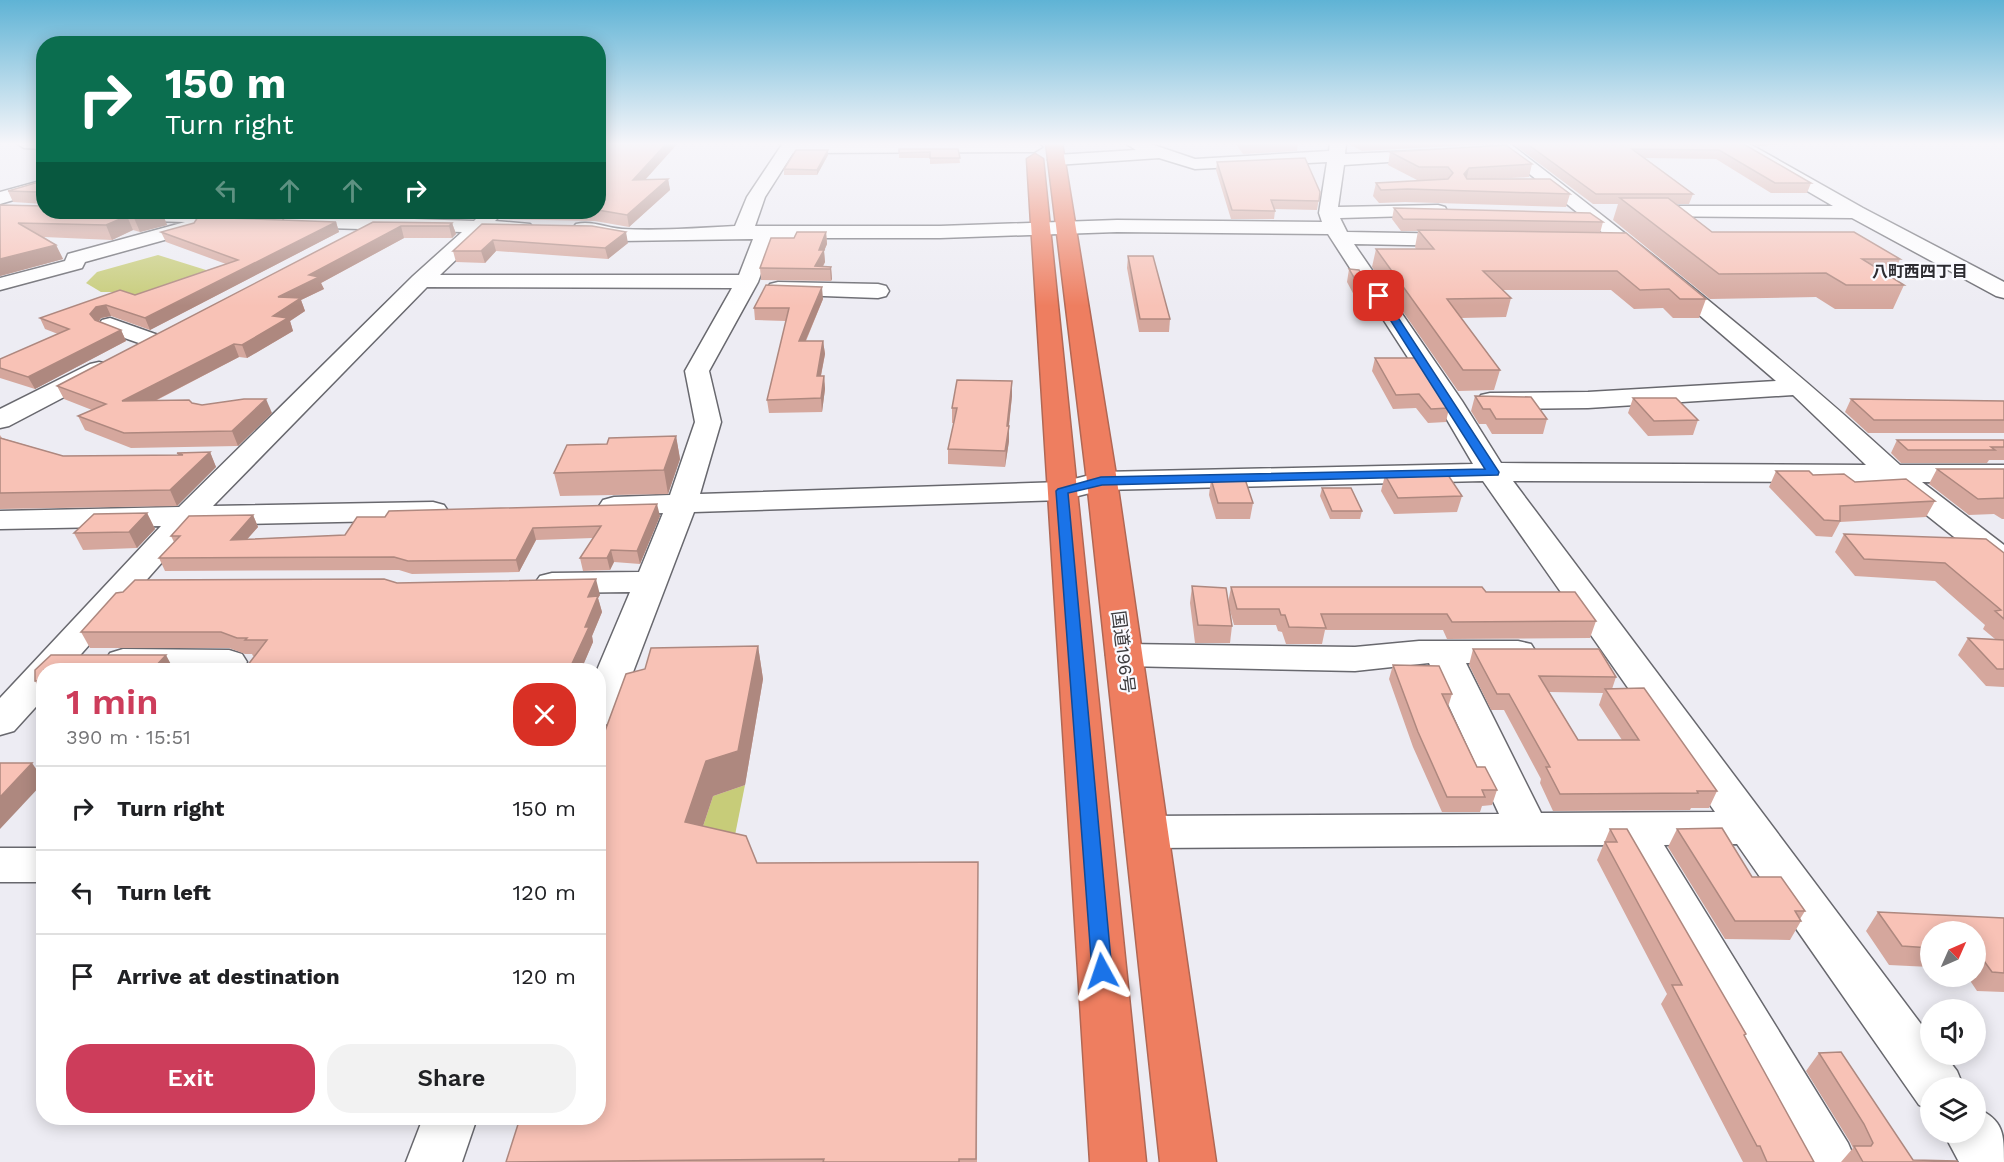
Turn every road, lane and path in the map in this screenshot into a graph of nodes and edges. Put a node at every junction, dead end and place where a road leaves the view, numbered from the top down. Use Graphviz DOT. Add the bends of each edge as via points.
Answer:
graph roads {
  1 [pos="756,197"];
  2 [pos="1049,197"];
  3 [pos="1268,197"];
  4 [pos="1338,197"];
  5 [pos="1360,197"];
  6 [pos="1363,197"];
  7 [pos="1576,197"];
  8 [pos="1830,197"];
  9 [pos="0,210"];
  10 [pos="24,211"];
  11 [pos="1462,211"];
  12 [pos="1856,212"];
  13 [pos="1604,213"];
  14 [pos="1557,214"];
  15 [pos="210,219"];
  16 [pos="256,219"];
  17 [pos="385,219"];
  18 [pos="487,219"];
  19 [pos="374,225"];
  20 [pos="545,228"];
  21 [pos="567,228"];
  22 [pos="1052,228"];
  23 [pos="743,231"];
  24 [pos="1483,240"];
  25 [pos="1590,241"];
  26 [pos="1626,242"];
  27 [pos="333,246"];
  28 [pos="842,276"];
  29 [pos="421,281"];
  30 [pos="746,281"];
  31 [pos="0,284"];
  32 [pos="878,291"];
  33 [pos="2004,291"];
  34 [pos="110,325"];
  35 [pos="1799,387"];
  36 [pos="1449,401"];
  37 [pos="265,402"];
  38 [pos="300,402"];
  39 [pos="1,419"];
  40 [pos="1859,442"];
  41 [pos="1892,443"];
  42 [pos="213,456"];
  43 [pos="247,456"];
  44 [pos="1493,472"];
  45 [pos="2004,474"];
  46 [pos="1894,475"];
  47 [pos="1101,481"];
  48 [pos="1062,491"];
  49 [pos="682,505"];
  50 [pos="588,507"];
  51 [pos="458,510"];
  52 [pos="185,518"];
  53 [pos="0,520"];
  54 [pos="2004,561"];
  55 [pos="651,582"];
  56 [pos="126,583"];
  57 [pos="161,583"];
  58 [pos="522,584"];
  59 [pos="1549,651"];
  60 [pos="1585,651"];
  61 [pos="1621,651"];
  62 [pos="1442,652"];
  63 [pos="1124,656"];
  64 [pos="229,662"];
  65 [pos="54,663"];
  66 [pos="199,663"];
  67 [pos="606,678"];
  68 [pos="36,682"];
  69 [pos="0,722"];
  70 [pos="1750,828"];
  71 [pos="1632,829"];
  72 [pos="1528,830"];
  73 [pos="1146,832"];
  74 [pos="0,865"];
  75 [pos="36,865"];
  76 [pos="1930,1077"];
  77 [pos="447,1125"];
  78 [pos="1978,1143"];
  79 [pos="434,1162"];
  80 [pos="1118,1162"];
  81 [pos="1188,1162"];
  82 [pos="1828,1162"];
  83 [pos="1992,1162"];
  1 -- 23 [label="street"];
  2 -- 22 [label="highway, 国道196号"];
  3 -- 22 [label="street"];
  4 -- 36 [label="street"];
  5 -- 24 [label="street"];
  6 -- 11 [label="street" via="1405,210"];
  7 -- 13 [label="street"];
  8 -- 12 [label="street"];
  9 -- 10 [label="street"];
  12 -- 13 [label="street"];
  12 -- 33 [label="street"];
  13 -- 14 [label="street"];
  13 -- 26 [label="street"];
  15 -- 31 [label="street" via="75,258 75,264 47,273"];
  16 -- 19 [label="street"];
  17 -- 19 [label="street"];
  18 -- 19 [label="street"];
  18 -- 20 [label="street"];
  18 -- 29 [label="street"];
  19 -- 27 [label="street"];
  21 -- 23 [label="street" via="667,236"];
  22 -- 23 [label="street"];
  22 -- 47 [label="highway, 国道196号"];
  22 -- 48 [label="highway, 国道196号"];
  23 -- 30 [label="street" via="765,235"];
  25 -- 26 [label="street"];
  26 -- 35 [label="street"];
  28 -- 30 [label="street"];
  29 -- 30 [label="street"];
  29 -- 38 [label="street"];
  30 -- 32 [label="street"];
  30 -- 49 [label="street" via="697,371 708,422"];
  34 -- 39 [label="street" via="163,336"];
  35 -- 36 [label="street" via="1588,400"];
  35 -- 40 [label="street"];
  36 -- 44 [label="street"];
  37 -- 38 [label="street"];
  38 -- 43 [label="street"];
  40 -- 41 [label="street"];
  40 -- 46 [label="street"];
  42 -- 43 [label="street"];
  43 -- 52 [label="street"];
  44 -- 46 [label="street"];
  44 -- 47 [label="street"];
  44 -- 61 [label="street"];
  45 -- 46 [label="street"];
  46 -- 54 [label="street"];
  47 -- 48 [label="street"];
  47 -- 63 [label="highway, 国道196号"];
  48 -- 49 [label="street"];
  48 -- 80 [label="highway, 国道196号"];
  49 -- 50 [label="street"];
  49 -- 55 [label="street"];
  51 -- 52 [label="street"];
  52 -- 53 [label="street"];
  52 -- 56 [label="street"];
  55 -- 58 [label="street"];
  55 -- 67 [label="street"];
  56 -- 57 [label="street"];
  56 -- 65 [label="street"];
  59 -- 62 [label="street"];
  60 -- 61 [label="street"];
  61 -- 70 [label="street"];
  62 -- 63 [label="street" via="1355,659"];
  62 -- 72 [label="street"];
  63 -- 73 [label="highway, 国道196号"];
  64 -- 66 [label="street"];
  68 -- 69 [label="street"];
  70 -- 71 [label="street"];
  70 -- 76 [label="street"];
  71 -- 72 [label="street"];
  71 -- 82 [label="street"];
  72 -- 73 [label="street"];
  73 -- 81 [label="highway, 国道196号"];
  74 -- 75 [label="street"];
  77 -- 79 [label="street"];
  78 -- 83 [label="street"];
}
